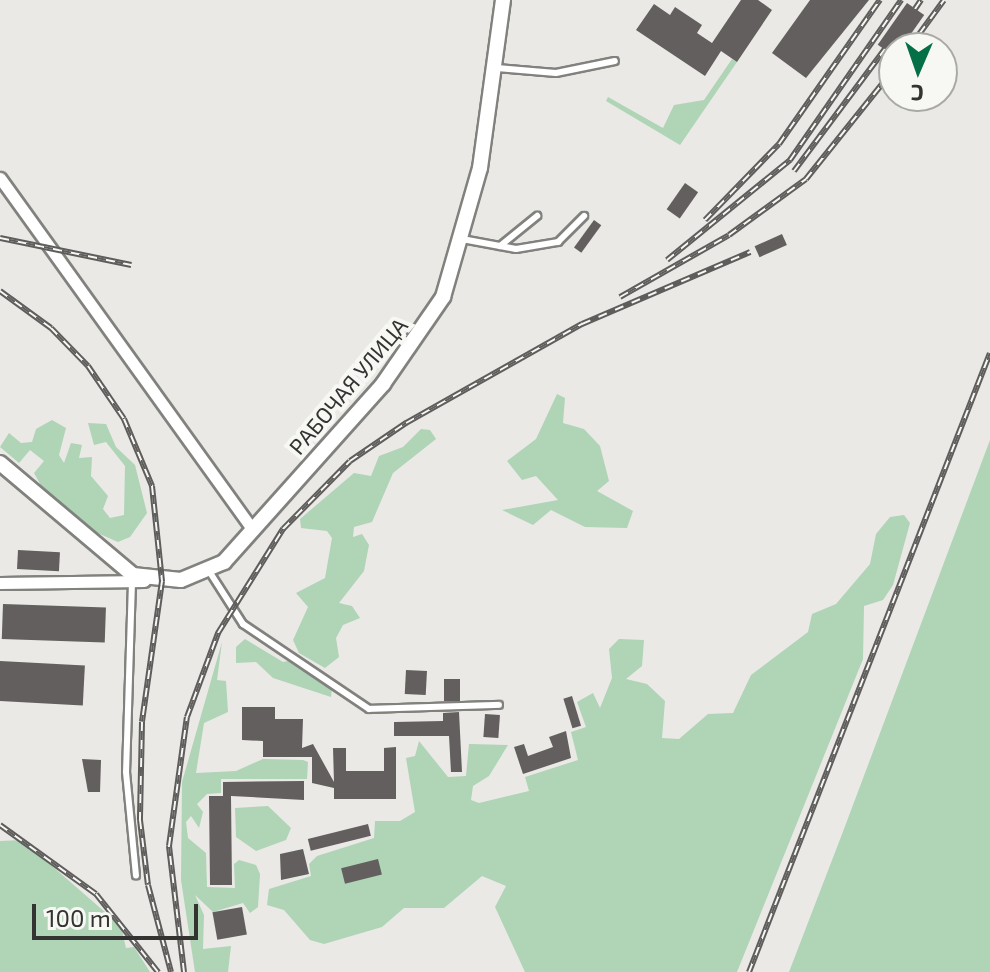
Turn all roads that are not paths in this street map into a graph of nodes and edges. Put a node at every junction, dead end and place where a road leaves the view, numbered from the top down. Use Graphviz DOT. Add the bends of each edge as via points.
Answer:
graph roads {
  1 [pos="503,0"];
  2 [pos="615,61"];
  3 [pos="497,68"];
  4 [pos="0,178"];
  5 [pos="537,216"];
  6 [pos="584,216"];
  7 [pos="462,239"];
  8 [pos="500,246"];
  9 [pos="0,463"];
  10 [pos="253,530"];
  11 [pos="209,571"];
  12 [pos="153,581"];
  13 [pos="132,582"];
  14 [pos="0,583"];
  15 [pos="499,705"];
  16 [pos="136,876"];
  1 -- 3 [label="street, РАБОЧАЯ УЛИЦА"];
  2 -- 3 [label="lane" via="556,73"];
  3 -- 7 [label="street, РАБОЧАЯ УЛИЦА"];
  4 -- 10 [label="street"];
  5 -- 8 [label="lane"];
  6 -- 8 [label="lane" via="558,242"];
  7 -- 8 [label="lane"];
  7 -- 10 [label="street, РАБОЧАЯ УЛИЦА" via="443,297 410,350"];
  9 -- 12 [label="street" via="115,565"];
  10 -- 11 [label="street, РАБОЧАЯ УЛИЦА"];
  11 -- 12 [label="street"];
  11 -- 15 [label="lane" via="243,624 369,709"];
  12 -- 13 [label="street"];
  13 -- 14 [label="street"];
  13 -- 16 [label="lane" via="126,772"];
}
